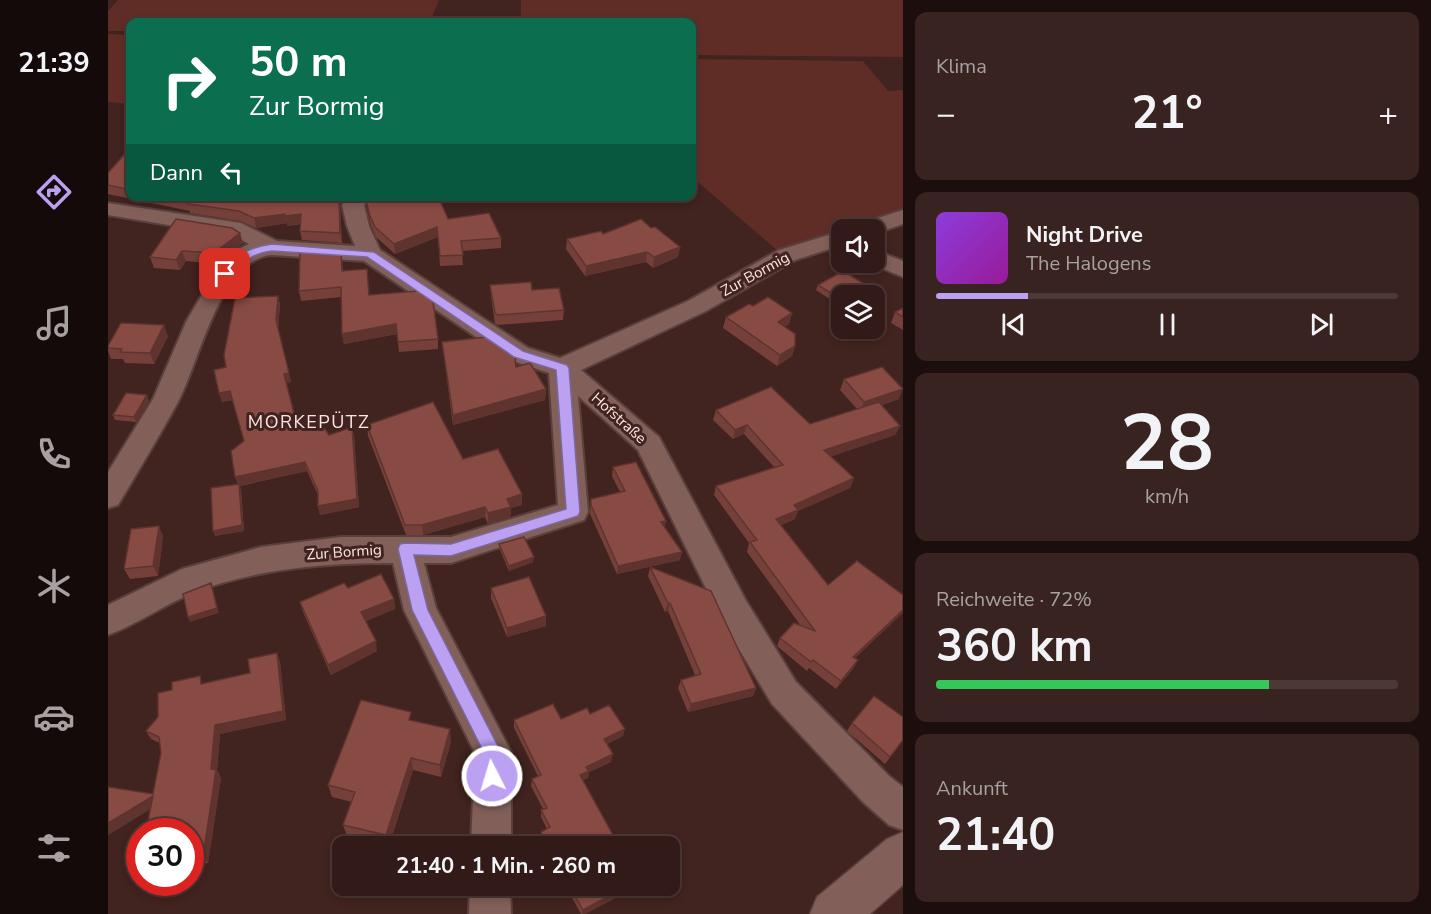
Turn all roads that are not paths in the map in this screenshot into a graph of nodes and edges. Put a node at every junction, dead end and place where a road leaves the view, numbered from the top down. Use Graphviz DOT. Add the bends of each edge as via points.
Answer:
graph roads {
  1 [pos="356,201"];
  2 [pos="108,209"];
  3 [pos="903,217"];
  4 [pos="885,223"];
  5 [pos="831,243"];
  6 [pos="272,248"];
  7 [pos="370,254"];
  8 [pos="885,262"];
  9 [pos="903,270"];
  10 [pos="562,368"];
  11 [pos="108,497"];
  12 [pos="405,549"];
  13 [pos="108,621"];
  14 [pos="903,811"];
  15 [pos="491,836"];
  16 [pos="903,855"];
  17 [pos="490,896"];
  18 [pos="490,914"];
  19 [pos="834,914"];
  1 -- 7 [label="street" via="353,205 358,226"];
  2 -- 6 [label="street" via="241,230"];
  3 -- 4 [label="street"];
  5 -- 10 [label="street, Zur Bormig" via="787,255 697,306"];
  6 -- 7 [label="street"];
  6 -- 11 [label="street" via="245,255 225,274 198,322 166,399"];
  7 -- 10 [label="street, Hofstraße" via="519,354"];
  8 -- 9 [label="street"];
  10 -- 12 [label="street, Zur Bormig" via="573,512 451,550"];
  10 -- 14 [label="street, Hofstraße" via="649,444 733,609 784,693 876,789"];
  12 -- 13 [label="street, Zur Bormig" via="341,550 261,560 192,578"];
  12 -- 15 [label="street" via="420,610 493,752"];
  16 -- 19 [label="street"];
  17 -- 18 [label="street"];
}
